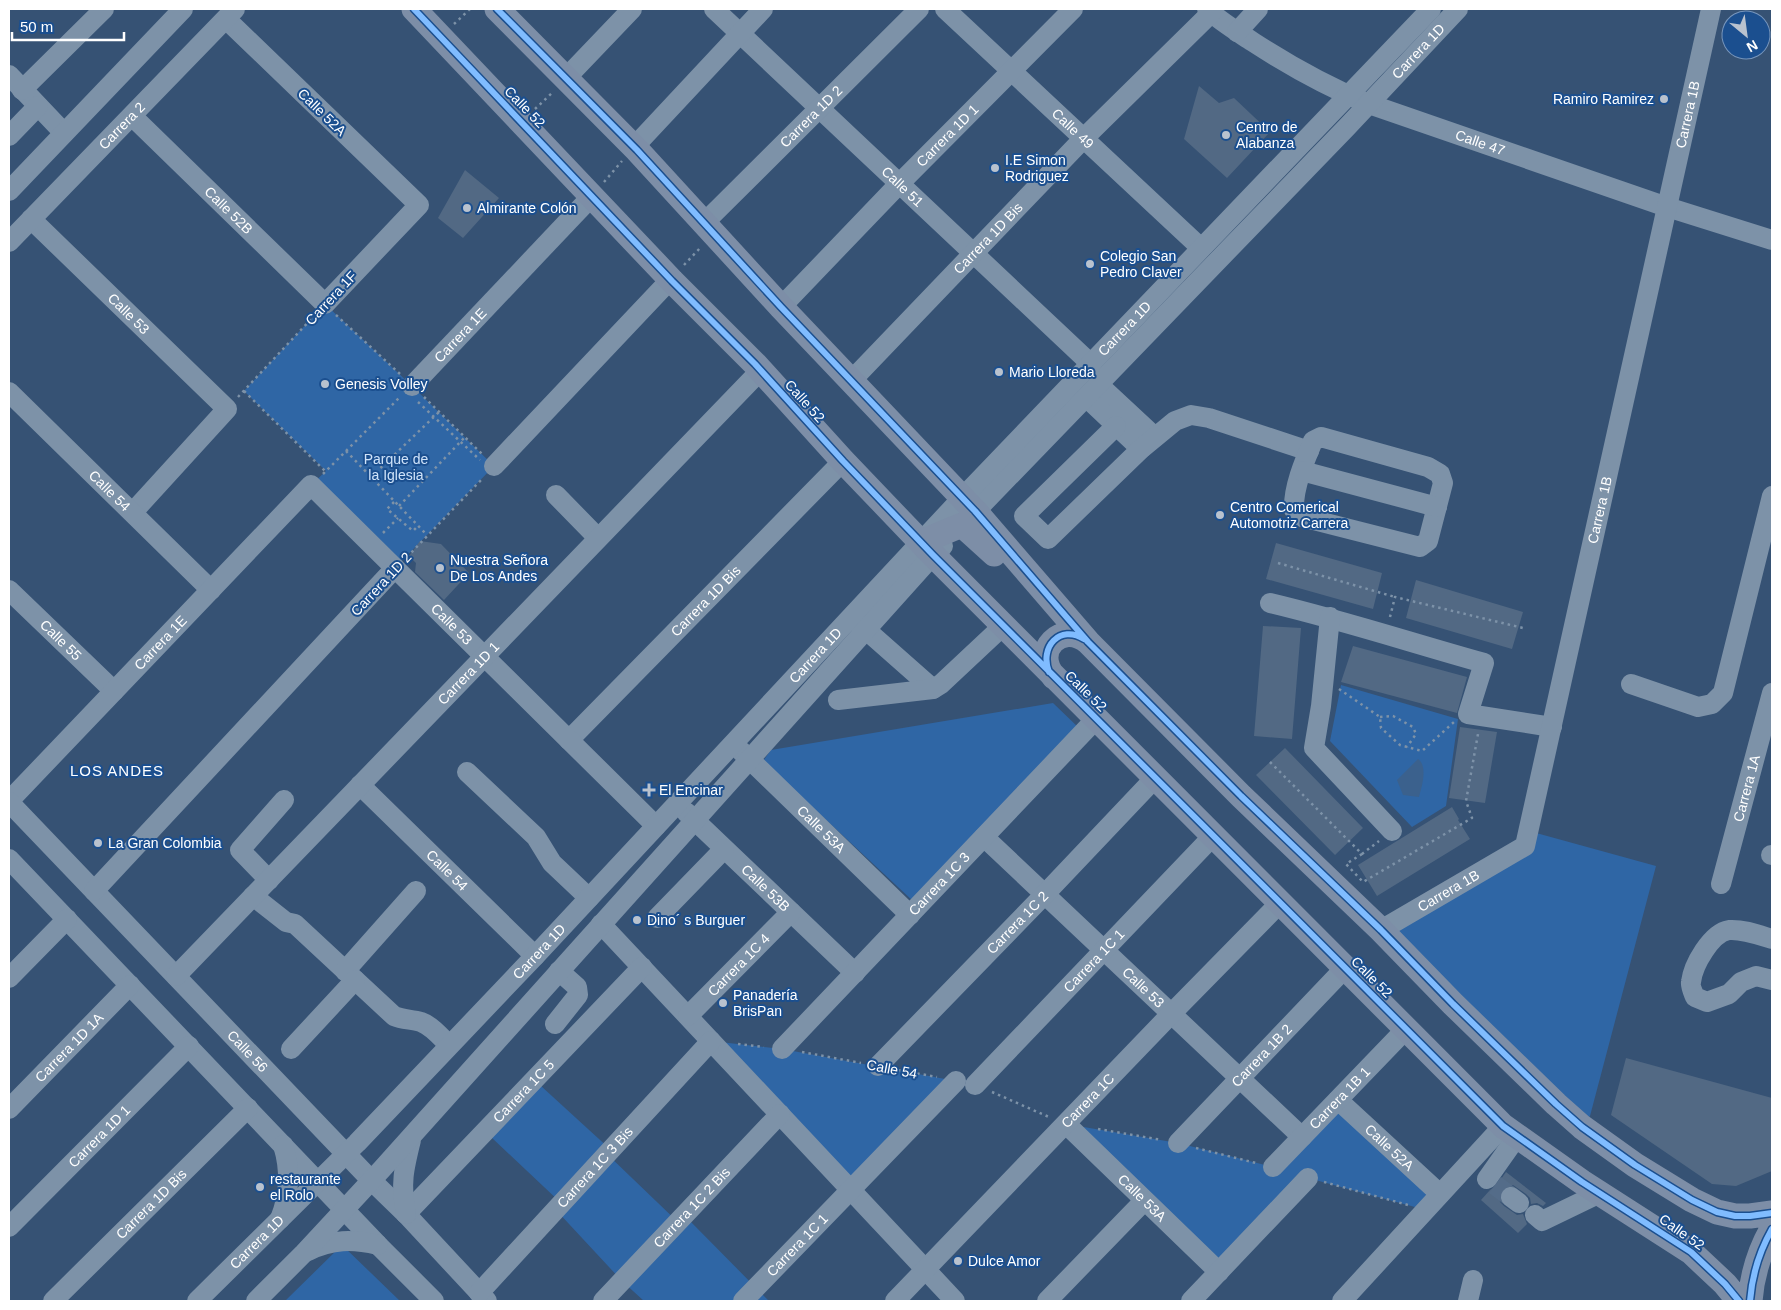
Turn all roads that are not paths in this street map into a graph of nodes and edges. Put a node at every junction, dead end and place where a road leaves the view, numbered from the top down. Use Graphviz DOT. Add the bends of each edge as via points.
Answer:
graph roads {
  1 [pos="104,9"];
  2 [pos="183,9"];
  3 [pos="414,9"];
  4 [pos="497,9"];
  5 [pos="632,9"];
  6 [pos="714,9"];
  7 [pos="763,9"];
  8 [pos="919,9"];
  9 [pos="944,9"];
  10 [pos="1073,9"];
  11 [pos="1258,9"];
  12 [pos="1431,9"];
  13 [pos="1458,9"];
  14 [pos="1711,9"];
  15 [pos="1209,11"];
  16 [pos="231,14"];
  17 [pos="1237,32"];
  18 [pos="740,34"];
  19 [pos="1011,71"];
  20 [pos="566,78"];
  21 [pos="16,83"];
  22 [pos="1349,96"];
  23 [pos="1368,104"];
  24 [pos="38,106"];
  25 [pos="819,108"];
  26 [pos="132,116"];
  27 [pos="64,133"];
  28 [pos="9,136"];
  29 [pos="1084,138"];
  30 [pos="634,147"];
  31 [pos="900,183"];
  32 [pos="9,191"];
  33 [pos="592,196"];
  34 [pos="419,205"];
  35 [pos="1667,207"];
  36 [pos="32,219"];
  37 [pos="709,229"];
  38 [pos="1772,240"];
  39 [pos="9,242"];
  40 [pos="1201,248"];
  41 [pos="973,253"];
  42 [pos="671,279"];
  43 [pos="325,304"];
  44 [pos="781,307"];
  45 [pos="1091,364"];
  46 [pos="760,370"];
  47 [pos="851,381"];
  48 [pos="1092,391"];
  49 [pos="9,392"];
  50 [pos="414,393"];
  51 [pos="1116,426"];
  52 [pos="1148,443"];
  53 [pos="1309,451"];
  54 [pos="842,462"];
  55 [pos="490,466"];
  56 [pos="1302,471"];
  57 [pos="311,485"];
  58 [pos="556,495"];
  59 [pos="1772,496"];
  60 [pos="1437,507"];
  61 [pos="966,511"];
  62 [pos="132,512"];
  63 [pos="598,538"];
  64 [pos="927,549"];
  65 [pos="395,568"];
  66 [pos="9,590"];
  67 [pos="211,590"];
  68 [pos="1270,604"];
  69 [pos="1330,617"];
  70 [pos="859,623"];
  71 [pos="1004,625"];
  72 [pos="1088,642"];
  73 [pos="484,656"];
  74 [pos="1054,677"];
  75 [pos="1631,684"];
  76 [pos="934,689"];
  77 [pos="114,691"];
  78 [pos="1772,694"];
  79 [pos="838,700"];
  80 [pos="1096,719"];
  81 [pos="1552,727"];
  82 [pos="569,740"];
  83 [pos="733,744"];
  84 [pos="750,759"];
  85 [pos="467,772"];
  86 [pos="1155,778"];
  87 [pos="360,785"];
  88 [pos="284,800"];
  89 [pos="9,802"];
  90 [pos="676,804"];
  91 [pos="695,820"];
  92 [pos="656,826"];
  93 [pos="1392,831"];
  94 [pos="1213,836"];
  95 [pos="984,837"];
  96 [pos="724,848"];
  97 [pos="9,859"];
  98 [pos="269,880"];
  99 [pos="1721,884"];
  100 [pos="94,891"];
  101 [pos="416,891"];
  102 [pos="1045,894"];
  103 [pos="253,896"];
  104 [pos="589,898"];
  105 [pos="1280,903"];
  106 [pos="791,912"];
  107 [pos="910,914"];
  108 [pos="657,918"];
  109 [pos="67,919"];
  110 [pos="601,924"];
  111 [pos="1381,930"];
  112 [pos="1772,938"];
  113 [pos="1103,950"];
  114 [pos="535,956"];
  115 [pos="642,967"];
  116 [pos="1345,968"];
  117 [pos="559,971"];
  118 [pos="855,973"];
  119 [pos="350,975"];
  120 [pos="176,976"];
  121 [pos="9,978"];
  122 [pos="1772,980"];
  123 [pos="130,985"];
  124 [pos="1172,1013"];
  125 [pos="688,1016"];
  126 [pos="555,1024"];
  127 [pos="1406,1028"];
  128 [pos="711,1041"];
  129 [pos="449,1045"];
  130 [pos="189,1046"];
  131 [pos="291,1049"];
  132 [pos="782,1049"];
  133 [pos="878,1066"];
  134 [pos="1240,1078"];
  135 [pos="1338,1100"];
  136 [pos="9,1108"];
  137 [pos="248,1108"];
  138 [pos="780,1114"];
  139 [pos="1066,1124"];
  140 [pos="1510,1130"];
  141 [pos="412,1135"];
  142 [pos="1302,1137"];
  143 [pos="282,1143"];
  144 [pos="1178,1143"];
  145 [pos="347,1154"];
  146 [pos="1468,1165"];
  147 [pos="1273,1168"];
  148 [pos="1308,1178"];
  149 [pos="371,1180"];
  150 [pos="318,1182"];
  151 [pos="850,1189"];
  152 [pos="1600,1193"];
  153 [pos="1440,1194"];
  154 [pos="1144,1200"];
  155 [pos="344,1209"];
  156 [pos="1772,1213"];
  157 [pos="406,1214"];
  158 [pos="1535,1215"];
  159 [pos="280,1220"];
  160 [pos="9,1227"];
  161 [pos="1772,1229"];
  162 [pos="378,1245"];
  163 [pos="304,1253"];
  164 [pos="925,1270"];
  165 [pos="1219,1272"];
  166 [pos="1473,1280"];
  167 [pos="483,1297"];
  168 [pos="53,1301"];
  169 [pos="198,1301"];
  170 [pos="256,1301"];
  171 [pos="434,1301"];
  172 [pos="603,1301"];
  173 [pos="743,1301"];
  174 [pos="895,1301"];
  175 [pos="954,1301"];
  176 [pos="1047,1301"];
  177 [pos="1190,1301"];
  178 [pos="1342,1301"];
  179 [pos="1468,1301"];
  180 [pos="1740,1301"];
  181 [pos="1750,1301"];
  1 -- 21 [label="street"];
  2 -- 27 [label="street"];
  3 -- 33 [label="main road, Calle 52"];
  4 -- 20 [label="main road"];
  5 -- 20 [label="street"];
  6 -- 18 [label="street, Calle 51"];
  7 -- 18 [label="street"];
  8 -- 25 [label="street, Carrera 1D 2"];
  9 -- 19 [label="street, Calle 49"];
  10 -- 19 [label="street, Carrera 1D 1"];
  11 -- 17 [label="street"];
  12 -- 22 [label="street, Carrera 1D"];
  13 -- 23 [label="street, Carrera 1D"];
  14 -- 35 [label="street, Carrera 1B"];
  15 -- 17 [label="street, Calle 47"];
  15 -- 29 [label="street, Carrera 1D Bis"];
  16 -- 26 [label="street, Carrera 2"];
  16 -- 34 [label="street, Calle 52A"];
  17 -- 22 [label="street, Calle 47"];
  18 -- 25 [label="street, Calle 51"];
  18 -- 30 [label="street"];
  19 -- 29 [label="street, Calle 49"];
  19 -- 31 [label="street, Carrera 1D 1"];
  20 -- 30 [label="main road"];
  21 -- 24 [label="street"];
  22 -- 23 [label="street, Calle 47"];
  22 -- 40 [label="street, Carrera 1D"];
  23 -- 35 [label="street, Calle 47"];
  23 -- 48 [label="street, Carrera 1D"];
  24 -- 27 [label="street"];
  24 -- 28 [label="street"];
  25 -- 31 [label="street, Calle 51"];
  25 -- 37 [label="street, Carrera 1D 2"];
  26 -- 36 [label="street, Carrera 2"];
  26 -- 43 [label="street, Calle 52B"];
  27 -- 32 [label="street"];
  29 -- 40 [label="street, Calle 49"];
  29 -- 41 [label="street, Carrera 1D Bis"];
  30 -- 37 [label="main road"];
  31 -- 41 [label="street, Calle 51"];
  31 -- 44 [label="street, Carrera 1D 1"];
  33 -- 42 [label="main road, Calle 52"];
  33 -- 50 [label="street, Carrera 1E"];
  34 -- 43 [label="street, Carrera 1F"];
  35 -- 38 [label="street, Calle 47"];
  35 -- 81 [label="street, Carrera 1B"];
  36 -- 39 [label="street, Carrera 2"];
  36 -- 62 [label="street, Calle 53" via="227,409"];
  37 -- 44 [label="main road"];
  40 -- 45 [label="street, Carrera 1D"];
  41 -- 45 [label="street, Calle 51"];
  41 -- 47 [label="street, Carrera 1D Bis"];
  42 -- 46 [label="main road, Calle 52"];
  42 -- 55 [label="street"];
  44 -- 47 [label="main road"];
  45 -- 61 [label="street, Carrera 1D"];
  46 -- 54 [label="main road, Calle 52"];
  46 -- 63 [label="street, Carrera 1D 1"];
  47 -- 61 [label="main road"];
  48 -- 51 [label="street"];
  48 -- 52 [label="street"];
  48 -- 61 [label="street, Carrera 1D"];
  49 -- 62 [label="street, Calle 54"];
  51 -- 52 [label="street"];
  51 -- 52 [label="street" via="1024,516 1048,539"];
  52 -- 53 [label="street" via="1175,420 1191,415"];
  53 -- 56 [label="street"];
  53 -- 60 [label="street" via="1313,441 1321,437 1428,467 1440,474 1443,483"];
  54 -- 64 [label="main road, Calle 52"];
  54 -- 82 [label="street, Carrera 1D Bis"];
  56 -- 60 [label="street"];
  56 -- 60 [label="street" via="1294,499 1294,510 1302,516 1420,547 1428,541"];
  57 -- 65 [label="street, Calle 53"];
  57 -- 67 [label="street, Carrera 1E"];
  58 -- 63 [label="street"];
  59 -- 75 [label="street" via="1723,693 1712,704 1698,707"];
  61 -- 64 [label="main road"];
  61 -- 72 [label="main road"];
  62 -- 67 [label="street, Calle 54"];
  63 -- 73 [label="street, Carrera 1D 1"];
  64 -- 70 [label="street, Carrera 1D"];
  64 -- 71 [label="main road, Calle 52"];
  65 -- 73 [label="street, Calle 53"];
  65 -- 100 [label="street, Carrera 1D 2"];
  66 -- 77 [label="street, Calle 55"];
  67 -- 77 [label="street, Carrera 1E"];
  68 -- 69 [label="street"];
  69 -- 81 [label="street" via="1484,663 1475,715"];
  69 -- 93 [label="street" via="1314,748"];
  70 -- 76 [label="street"];
  70 -- 83 [label="street, Carrera 1D"];
  70 -- 84 [label="street, Carrera 1D"];
  71 -- 74 [label="main road, Calle 52"];
  71 -- 76 [label="street"];
  72 -- 74 [label="main road" via="1076,635 1055,639 1045,658"];
  72 -- 111 [label="main road" via="1241,796"];
  73 -- 82 [label="street, Calle 53"];
  73 -- 87 [label="street, Carrera 1D 1"];
  74 -- 80 [label="main road, Calle 52"];
  76 -- 79 [label="street"];
  77 -- 89 [label="street, Carrera 1E"];
  78 -- 99 [label="street, Carrera 1A"];
  80 -- 86 [label="main road, Calle 52"];
  80 -- 95 [label="street, Carrera 1C 3"];
  81 -- 111 [label="street, Carrera 1B" via="1525,846"];
  82 -- 92 [label="street, Calle 53"];
  83 -- 84 [label="street, Calle 53A"];
  83 -- 90 [label="street, Carrera 1D"];
  84 -- 91 [label="street, Carrera 1D"];
  84 -- 107 [label="street, Calle 53A"];
  85 -- 104 [label="street" via="536,837 552,863"];
  86 -- 94 [label="main road, Calle 52"];
  86 -- 102 [label="street, Carrera 1C 2"];
  87 -- 98 [label="street, Carrera 1D 1"];
  87 -- 114 [label="street, Calle 54"];
  88 -- 98 [label="street" via="240,850"];
  89 -- 100 [label="street, Calle 56"];
  90 -- 91 [label="street, Calle 53B"];
  90 -- 92 [label="street, Carrera 1D"];
  91 -- 96 [label="street, Calle 53B"];
  91 -- 110 [label="street, Carrera 1D"];
  92 -- 104 [label="street, Carrera 1D"];
  94 -- 105 [label="main road, Calle 52"];
  94 -- 113 [label="street, Carrera 1C 1"];
  95 -- 102 [label="street, Calle 53"];
  95 -- 107 [label="street, Carrera 1C 3"];
  96 -- 106 [label="street, Calle 53B"];
  96 -- 108 [label="street"];
  97 -- 109 [label="street"];
  98 -- 103 [label="street, Carrera 1D 1"];
  100 -- 120 [label="street, Calle 56"];
  101 -- 119 [label="street"];
  102 -- 113 [label="street, Calle 53"];
  102 -- 133 [label="street, Carrera 1C 2"];
  103 -- 119 [label="street" via="286,922 295,924"];
  103 -- 120 [label="street, Carrera 1D 1"];
  104 -- 114 [label="street, Carrera 1D"];
  105 -- 116 [label="main road, Calle 52"];
  105 -- 124 [label="street, Carrera 1C"];
  106 -- 118 [label="street, Calle 53B"];
  106 -- 125 [label="street, Carrera 1C 4"];
  107 -- 118 [label="street, Carrera 1C 3"];
  109 -- 121 [label="street"];
  109 -- 123 [label="street"];
  110 -- 115 [label="street"];
  110 -- 117 [label="street, Carrera 1D"];
  111 -- 156 [label="main road" via="1556,1104 1627,1160 1717,1212 1735,1216"];
  112 -- 122 [label="street" via="1729,930 1716,936 1697,961 1690,983 1695,997 1707,1002 1729,994 1741,982 1756,976"];
  113 -- 124 [label="street, Calle 53"];
  113 -- 151 [label="street, Carrera 1C 1" via="966,1083"];
  114 -- 129 [label="street, Carrera 1D"];
  115 -- 125 [label="street"];
  115 -- 157 [label="street, Carrera 1C 5"];
  116 -- 127 [label="main road, Calle 52"];
  116 -- 134 [label="street, Carrera 1B 2"];
  117 -- 126 [label="street" via="577,987 578,995"];
  117 -- 141 [label="street, Carrera 1D"];
  118 -- 132 [label="street, Carrera 1C 3"];
  119 -- 129 [label="street" via="394,1016 428,1025"];
  119 -- 131 [label="street"];
  120 -- 145 [label="street, Calle 56"];
  123 -- 130 [label="street"];
  123 -- 136 [label="street, Carrera 1D 1A"];
  124 -- 134 [label="street, Calle 53"];
  124 -- 139 [label="street, Carrera 1C"];
  125 -- 128 [label="street"];
  127 -- 135 [label="street, Carrera 1B 1"];
  127 -- 140 [label="main road, Calle 52"];
  128 -- 138 [label="street"];
  128 -- 167 [label="street, Carrera 1C 3 Bis"];
  129 -- 145 [label="street, Carrera 1D"];
  130 -- 137 [label="street"];
  130 -- 160 [label="street, Carrera 1D 1"];
  134 -- 142 [label="street, Calle 53"];
  134 -- 144 [label="street, Carrera 1B 2"];
  135 -- 142 [label="street, Carrera 1B 1"];
  135 -- 153 [label="street, Calle 52A"];
  137 -- 143 [label="street"];
  137 -- 168 [label="street, Carrera 1D Bis"];
  138 -- 151 [label="street"];
  138 -- 172 [label="street, Carrera 1C 2 Bis"];
  139 -- 154 [label="street, Calle 53A"];
  139 -- 164 [label="street, Carrera 1C"];
  140 -- 146 [label="street"];
  140 -- 146 [label="street" via="1511,1145 1491,1182"];
  140 -- 152 [label="main road, Calle 52"];
  141 -- 149 [label="street, Carrera 1D"];
  141 -- 157 [label="street" via="402,1178"];
  142 -- 147 [label="street, Carrera 1B 1"];
  143 -- 150 [label="street"];
  143 -- 159 [label="street" via="288,1160 289,1178 288,1195"];
  145 -- 149 [label="street, Calle 56"];
  145 -- 150 [label="street, Carrera 1D"];
  146 -- 153 [label="street"];
  148 -- 165 [label="street"];
  149 -- 155 [label="street, Carrera 1D"];
  149 -- 157 [label="street, Calle 56"];
  150 -- 155 [label="street"];
  150 -- 159 [label="street, Carrera 1D"];
  151 -- 164 [label="street"];
  151 -- 173 [label="street, Carrera 1C 1"];
  152 -- 158 [label="street" via="1542,1221"];
  152 -- 180 [label="main road, Calle 52" via="1691,1252"];
  153 -- 178 [label="street"];
  154 -- 165 [label="street, Calle 53A"];
  154 -- 176 [label="street"];
  155 -- 162 [label="street"];
  155 -- 163 [label="street, Carrera 1D"];
  157 -- 167 [label="street, Calle 56"];
  159 -- 169 [label="street, Carrera 1D"];
  161 -- 181 [label="main road" via="1756,1265"];
  162 -- 163 [label="street" via="342,1240"];
  162 -- 171 [label="street"];
  163 -- 170 [label="street, Carrera 1D"];
  164 -- 174 [label="street, Carrera 1C"];
  164 -- 175 [label="street"];
  165 -- 177 [label="street"];
  166 -- 179 [label="street"];
}
